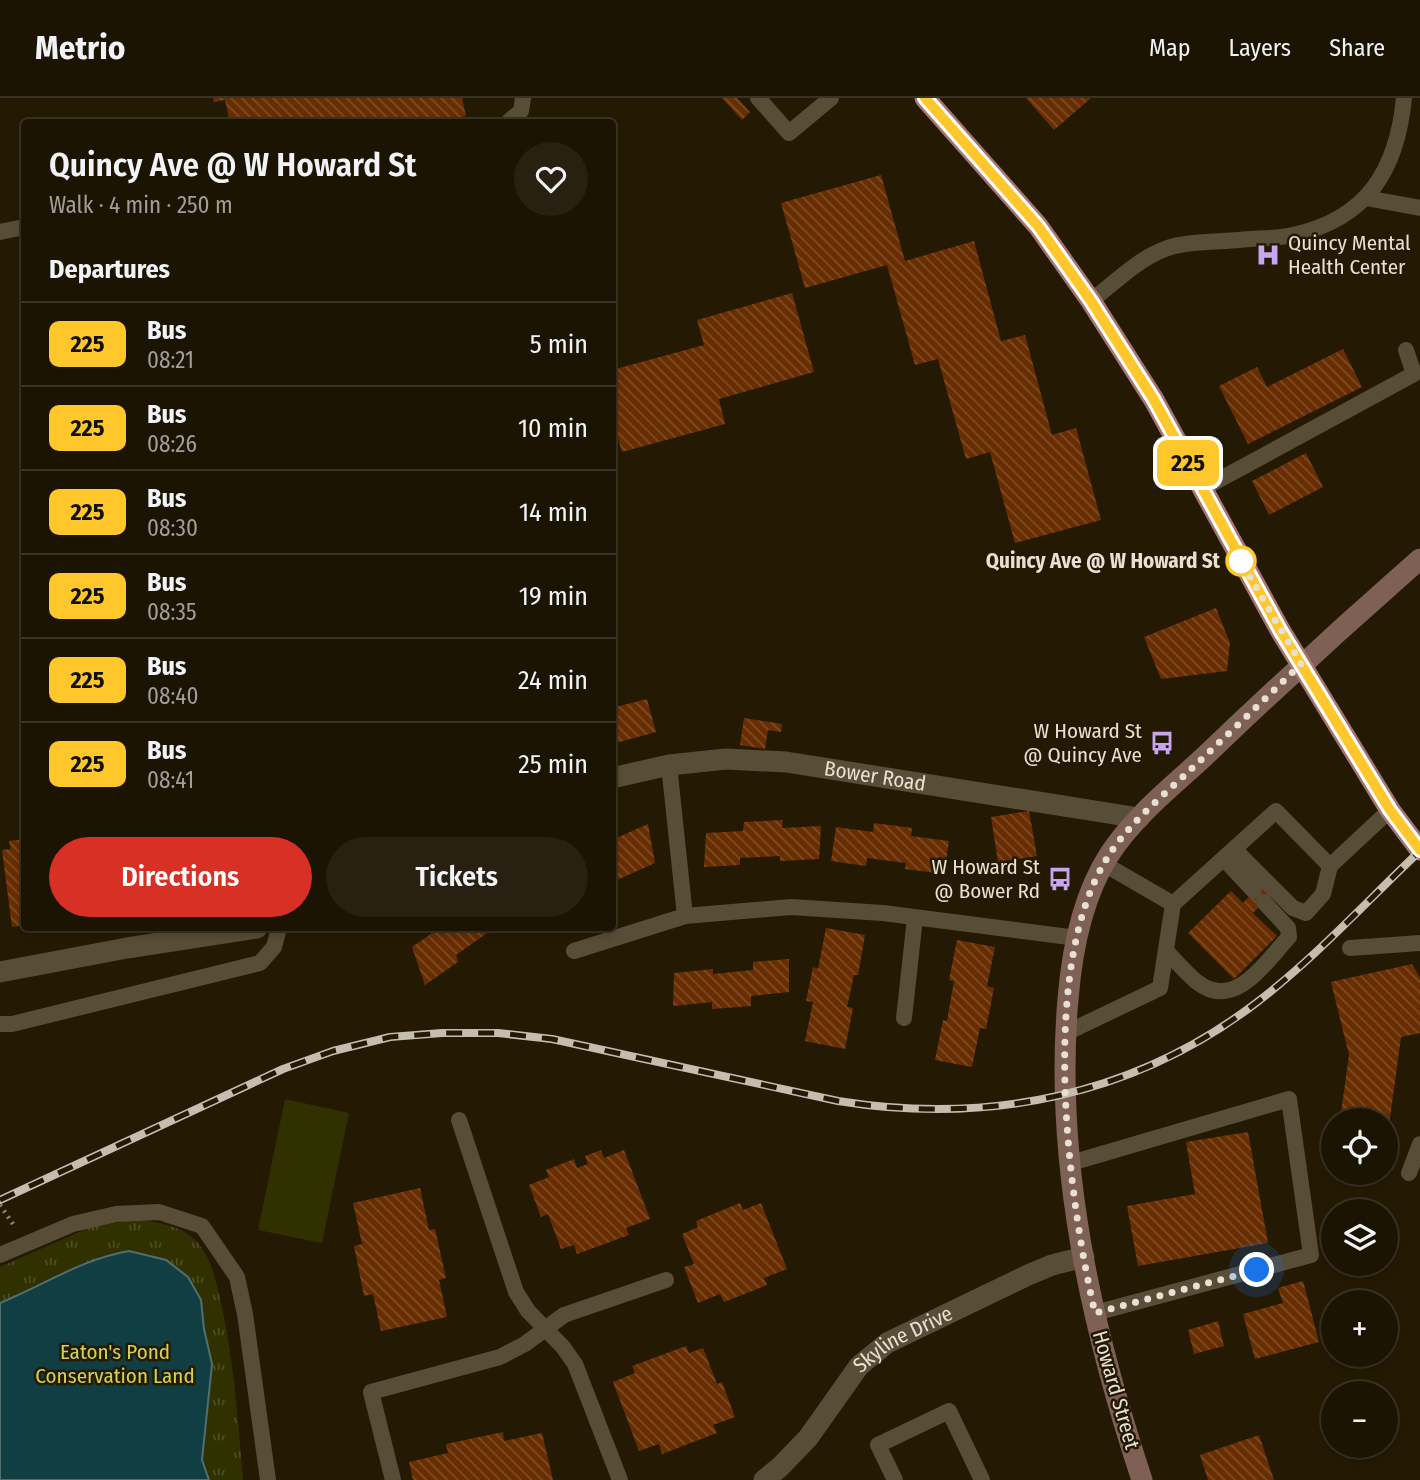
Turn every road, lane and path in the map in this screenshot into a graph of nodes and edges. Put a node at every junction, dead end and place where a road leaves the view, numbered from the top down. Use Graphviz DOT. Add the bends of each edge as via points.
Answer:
graph roads {
  1 [pos="523,98"];
  2 [pos="758,98"];
  3 [pos="925,98"];
  4 [pos="1405,98"];
  5 [pos="821,101"];
  6 [pos="512,119"];
  7 [pos="1366,198"];
  8 [pos="1420,208"];
  9 [pos="21,228"];
  10 [pos="0,232"];
  11 [pos="1091,301"];
  12 [pos="1406,350"];
  13 [pos="1202,489"];
  14 [pos="1420,559"];
  15 [pos="1301,664"];
  16 [pos="669,765"];
  17 [pos="616,777"];
  18 [pos="1390,810"];
  19 [pos="1139,818"];
  20 [pos="1420,850"];
  21 [pos="1229,854"];
  22 [pos="1104,864"];
  23 [pos="1330,866"];
  24 [pos="1173,904"];
  25 [pos="1293,908"];
  26 [pos="685,916"];
  27 [pos="915,918"];
  28 [pos="1281,920"];
  29 [pos="238,931"];
  30 [pos="278,931"];
  31 [pos="1077,939"];
  32 [pos="1420,943"];
  33 [pos="1350,948"];
  34 [pos="574,951"];
  35 [pos="1166,951"];
  36 [pos="0,972"];
  37 [pos="904,1018"];
  38 [pos="0,1024"];
  39 [pos="1066,1033"];
  40 [pos="459,1120"];
  41 [pos="1420,1144"];
  42 [pos="1071,1163"];
  43 [pos="1409,1173"];
  44 [pos="0,1255"];
  45 [pos="1084,1257"];
  46 [pos="667,1280"];
  47 [pos="1095,1313"];
  48 [pos="545,1328"];
  49 [pos="268,1480"];
  50 [pos="393,1480"];
  51 [pos="620,1480"];
  52 [pos="764,1480"];
  53 [pos="895,1480"];
  54 [pos="982,1480"];
  55 [pos="1142,1480"];
  1 -- 6 [label="lane" via="521,111"];
  2 -- 5 [label="lane" via="789,133"];
  3 -- 11 [label="main road" via="1038,226"];
  4 -- 7 [label="lane" via="1398,139 1384,174"];
  7 -- 8 [label="lane"];
  7 -- 11 [label="lane" via="1330,224 1291,236 1166,248"];
  9 -- 10 [label="lane"];
  11 -- 13 [label="main road" via="1154,400"];
  12 -- 13 [label="lane" via="1414,374"];
  13 -- 15 [label="main road"];
  14 -- 15 [label="street, Howard Street"];
  15 -- 18 [label="main road"];
  15 -- 19 [label="street, Howard Street"];
  16 -- 17 [label="street, Bower Road"];
  16 -- 19 [label="street, Bower Road" via="726,759 786,762"];
  16 -- 26 [label="lane"];
  18 -- 20 [label="main road"];
  18 -- 23 [label="lane"];
  19 -- 22 [label="street, Howard Street"];
  21 -- 23 [label="lane" via="1276,811"];
  21 -- 24 [label="lane"];
  21 -- 25 [label="lane"];
  21 -- 28 [label="lane"];
  22 -- 24 [label="lane"];
  22 -- 31 [label="street, Howard Street"];
  23 -- 25 [label="lane" via="1323,894 1306,913"];
  24 -- 35 [label="lane"];
  25 -- 28 [label="lane"];
  26 -- 27 [label="lane" via="791,907"];
  26 -- 34 [label="lane"];
  27 -- 31 [label="lane"];
  27 -- 37 [label="lane"];
  28 -- 35 [label="lane" via="1289,937 1240,988 1218,993 1198,983"];
  29 -- 36 [label="street"];
  30 -- 38 [label="lane" via="274,947 260,963"];
  31 -- 39 [label="street, Howard Street"];
  32 -- 33 [label="lane"];
  35 -- 39 [label="lane" via="1160,988"];
  39 -- 42 [label="street, Howard Street"];
  40 -- 48 [label="lane" via="516,1292"];
  41 -- 43 [label="lane"];
  42 -- 45 [label="street, Howard Street"];
  42 -- 47 [label="lane" via="1289,1099 1311,1255"];
  44 -- 49 [label="lane" via="73,1224 116,1214 159,1212 202,1226 237,1277"];
  45 -- 47 [label="street, Howard Street"];
  45 -- 52 [label="street, Skyline Drive" via="1028,1275 887,1343 859,1366 807,1438"];
  46 -- 48 [label="lane" via="575,1311"];
  47 -- 55 [label="street, Howard Street" via="1116,1401"];
  48 -- 50 [label="lane" via="500,1356 371,1392"];
  48 -- 51 [label="lane" via="579,1373"];
  53 -- 54 [label="lane" via="878,1445 948,1411"];
}
